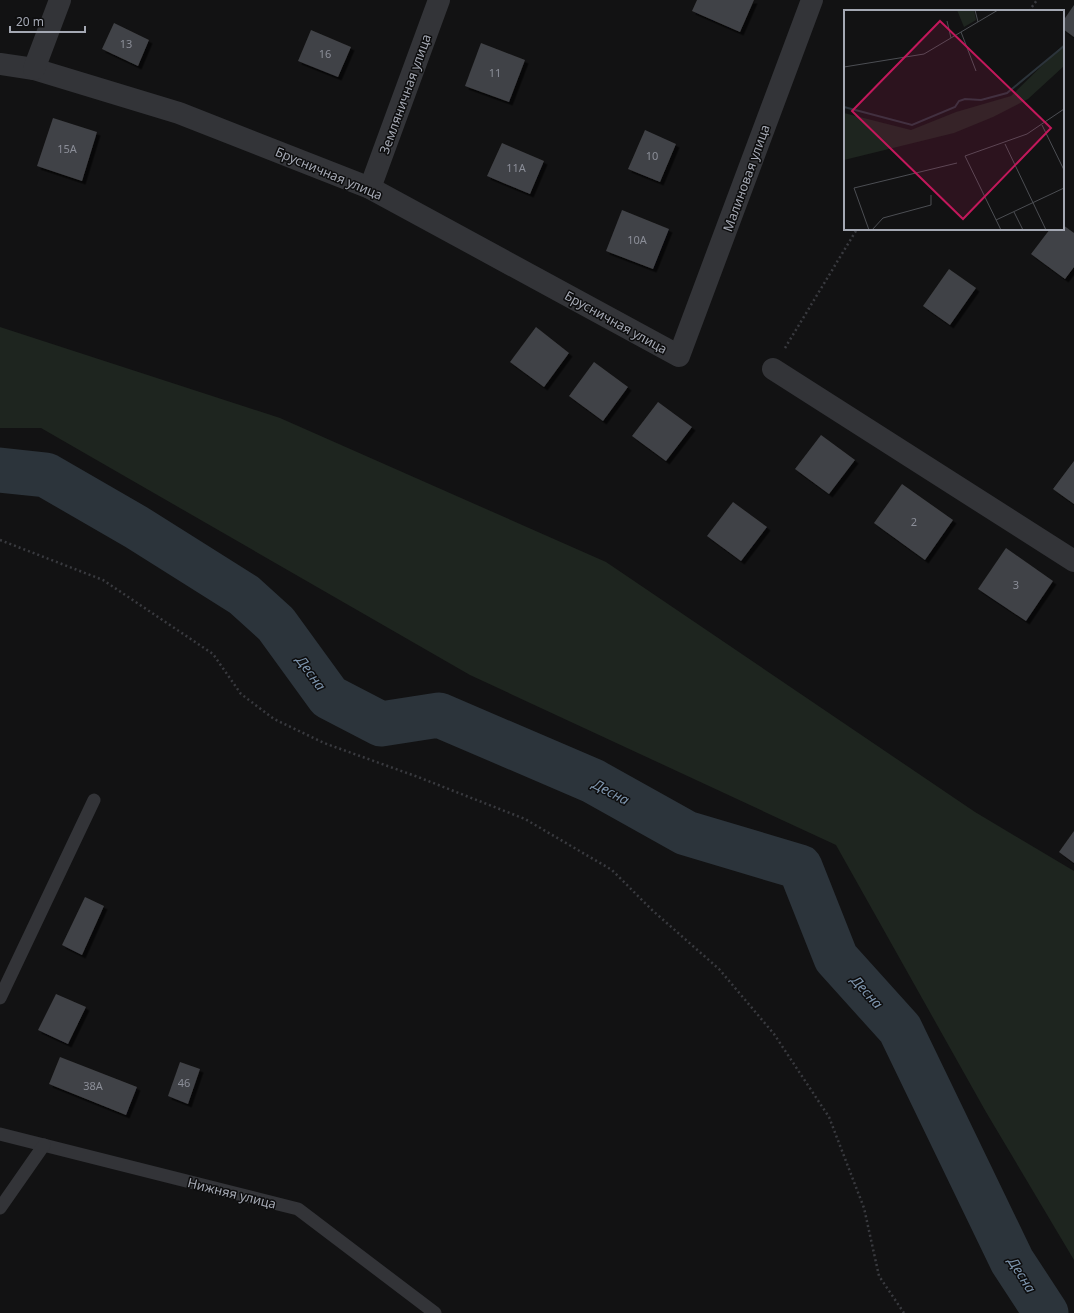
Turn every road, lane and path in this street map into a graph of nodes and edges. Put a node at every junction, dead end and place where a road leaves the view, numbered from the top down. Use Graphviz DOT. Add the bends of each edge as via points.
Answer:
graph roads {
  1 [pos="60,0"];
  2 [pos="439,0"];
  3 [pos="812,0"];
  4 [pos="1037,0"];
  5 [pos="1029,10"];
  6 [pos="0,64"];
  7 [pos="34,69"];
  8 [pos="370,188"];
  9 [pos="856,230"];
  10 [pos="679,356"];
  11 [pos="773,369"];
  12 [pos="0,540"];
  13 [pos="1074,561"];
  14 [pos="94,800"];
  15 [pos="0,998"];
  16 [pos="0,1134"];
  17 [pos="44,1145"];
  18 [pos="0,1208"];
  19 [pos="435,1313"];
  20 [pos="904,1313"];
  1 -- 7 [label="street"];
  2 -- 8 [label="street, Земляничная улица"];
  3 -- 10 [label="street, Малиновая улица"];
  4 -- 5 [label="path"];
  6 -- 7 [label="street, Брусничная улица"];
  7 -- 8 [label="street, Брусничная улица" via="179,113"];
  8 -- 10 [label="street, Брусничная улица"];
  9 -- 11 [label="path"];
  11 -- 13 [label="street"];
  12 -- 20 [label="path" via="103,580 213,654 241,694 274,719 324,744 525,819 612,870 652,910 719,969 774,1034 829,1117 864,1208 880,1276"];
  14 -- 15 [label="lane"];
  16 -- 17 [label="lane, Нижняя улица"];
  17 -- 18 [label="lane"];
  17 -- 19 [label="lane, Нижняя улица" via="298,1210"];
}
